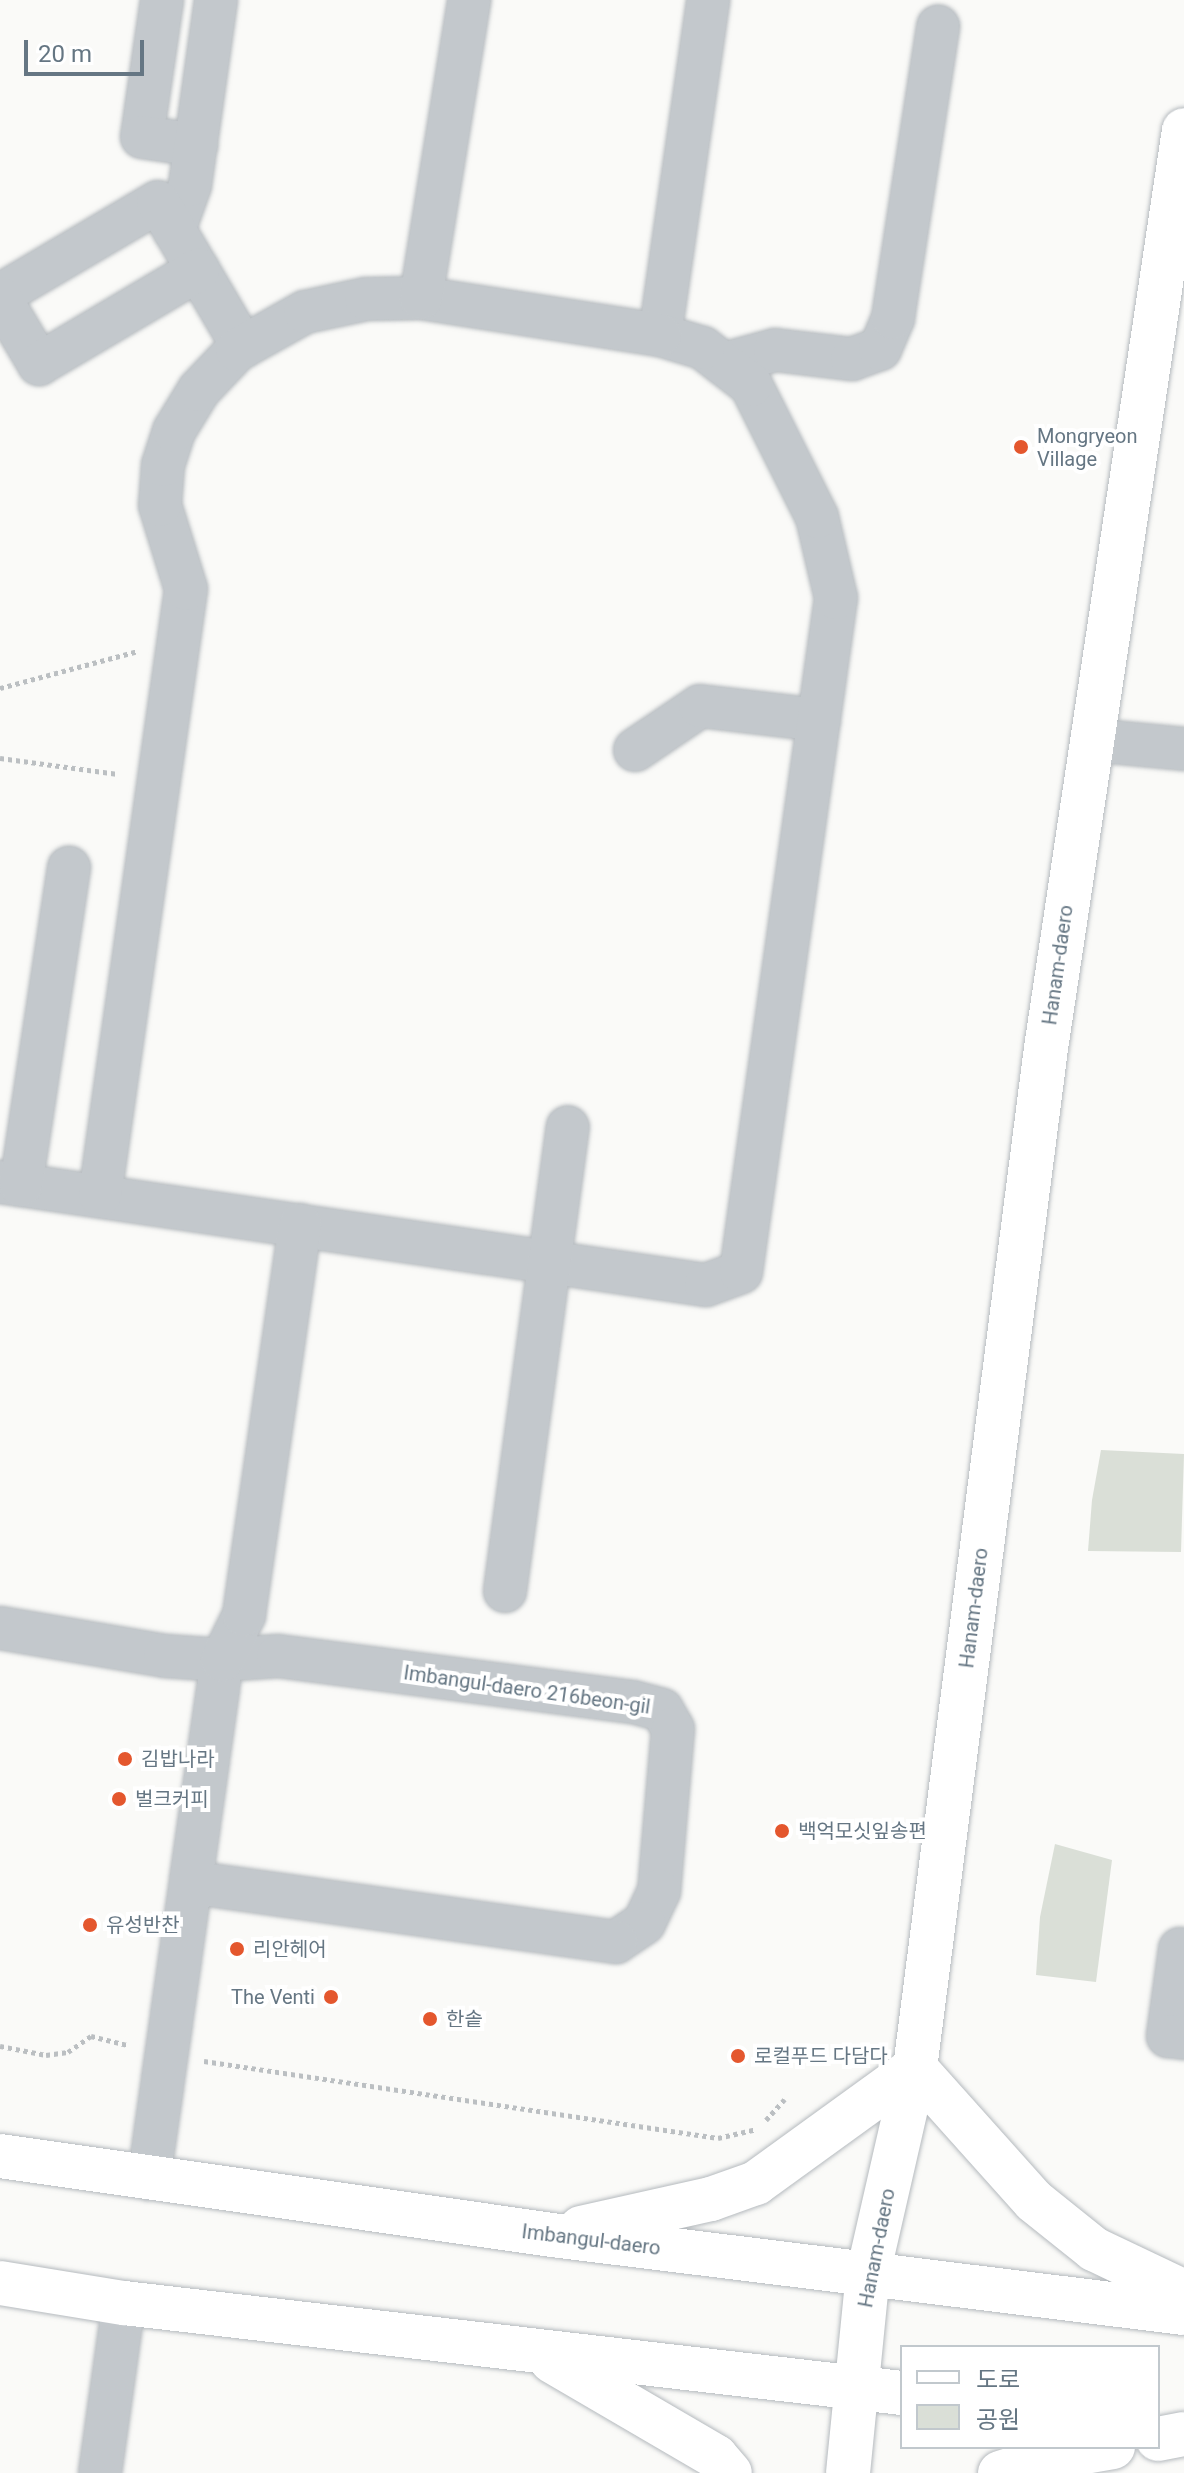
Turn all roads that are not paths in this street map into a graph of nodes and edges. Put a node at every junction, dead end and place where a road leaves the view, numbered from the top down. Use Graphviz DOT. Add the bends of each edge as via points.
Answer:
graph roads {
  1 [pos="162,0"];
  2 [pos="216,0"];
  3 [pos="469,0"];
  4 [pos="708,0"];
  5 [pos="938,26"];
  6 [pos="1184,130"];
  7 [pos="196,145"];
  8 [pos="174,230"];
  9 [pos="198,270"];
  10 [pos="0,297"];
  11 [pos="421,298"];
  12 [pos="660,335"];
  13 [pos="243,347"];
  14 [pos="724,364"];
  15 [pos="819,720"];
  16 [pos="1091,740"];
  17 [pos="1184,749"];
  18 [pos="635,750"];
  19 [pos="69,868"];
  20 [pos="568,1127"];
  21 [pos="6,1191"];
  22 [pos="100,1195"];
  23 [pos="300,1225"];
  24 [pos="550,1262"];
  25 [pos="505,1591"];
  26 [pos="0,1628"];
  27 [pos="222,1660"];
  28 [pos="191,1882"];
  29 [pos="1184,1950"];
  30 [pos="1184,2038"];
  31 [pos="915,2068"];
  32 [pos="0,2156"];
  33 [pos="149,2179"];
  34 [pos="552,2235"];
  35 [pos="868,2274"];
  36 [pos="0,2283"];
  37 [pos="1184,2292"];
  38 [pos="124,2303"];
  39 [pos="1184,2313"];
  40 [pos="536,2352"];
  41 [pos="857,2389"];
  42 [pos="900,2393"];
  43 [pos="1160,2418"];
  44 [pos="1184,2421"];
  45 [pos="1184,2434"];
  46 [pos="1160,2439"];
  47 [pos="1102,2449"];
  48 [pos="100,2473"];
  49 [pos="730,2473"];
  50 [pos="848,2473"];
  51 [pos="1000,2473"];
  1 -- 7 [label="street" via="142,137"];
  2 -- 7 [label="street"];
  3 -- 11 [label="street"];
  4 -- 12 [label="street"];
  5 -- 14 [label="street" via="893,318 880,349 852,359 775,350"];
  6 -- 16 [label="main road, Hanam-daero"];
  7 -- 8 [label="street" via="190,185"];
  8 -- 9 [label="street"];
  8 -- 10 [label="street" via="158,202"];
  9 -- 10 [label="street" via="39,364"];
  9 -- 13 [label="street"];
  11 -- 12 [label="street"];
  11 -- 13 [label="street" via="366,299 305,312"];
  12 -- 14 [label="street" via="703,348"];
  13 -- 22 [label="street" via="199,390 174,431 163,465 160,505 186,589"];
  14 -- 15 [label="street" via="751,385 817,517 836,598"];
  15 -- 18 [label="street" via="700,706"];
  15 -- 24 [label="street" via="741,1272 706,1285"];
  16 -- 17 [label="street"];
  16 -- 31 [label="main road, Hanam-daero" via="1044,1064"];
  19 -- 21 [label="street"];
  20 -- 24 [label="street"];
  21 -- 22 [label="street"];
  22 -- 23 [label="street"];
  23 -- 24 [label="street"];
  23 -- 27 [label="street" via="244,1615"];
  24 -- 25 [label="street"];
  26 -- 27 [label="street" via="165,1656"];
  27 -- 28 [label="street"];
  27 -- 28 [label="street, Imbangul-daero 216beon-gil" via="278,1656 662,1710 673,1729 659,1891 644,1923 616,1942"];
  28 -- 33 [label="street"];
  29 -- 30 [label="street" via="1180,1949 1168,2036"];
  31 -- 34 [label="main road" via="756,2183 711,2199"];
  31 -- 35 [label="main road, Hanam-daero"];
  31 -- 37 [label="main road" via="1034,2201 1094,2249"];
  32 -- 33 [label="main road, Imbangul-daero"];
  33 -- 34 [label="main road, Imbangul-daero"];
  34 -- 35 [label="main road, Imbangul-daero"];
  35 -- 39 [label="main road, Imbangul-daero"];
  35 -- 41 [label="main road, Hanam-daero"];
  36 -- 38 [label="main road"];
  38 -- 40 [label="main road"];
  38 -- 48 [label="street"];
  40 -- 41 [label="main road"];
  40 -- 49 [label="main road" via="716,2457"];
  41 -- 42 [label="main road"];
  41 -- 50 [label="main road, Hanam-daero"];
  43 -- 44 [label="main road"];
  45 -- 46 [label="main road"];
  47 -- 51 [label="main road"];
}
